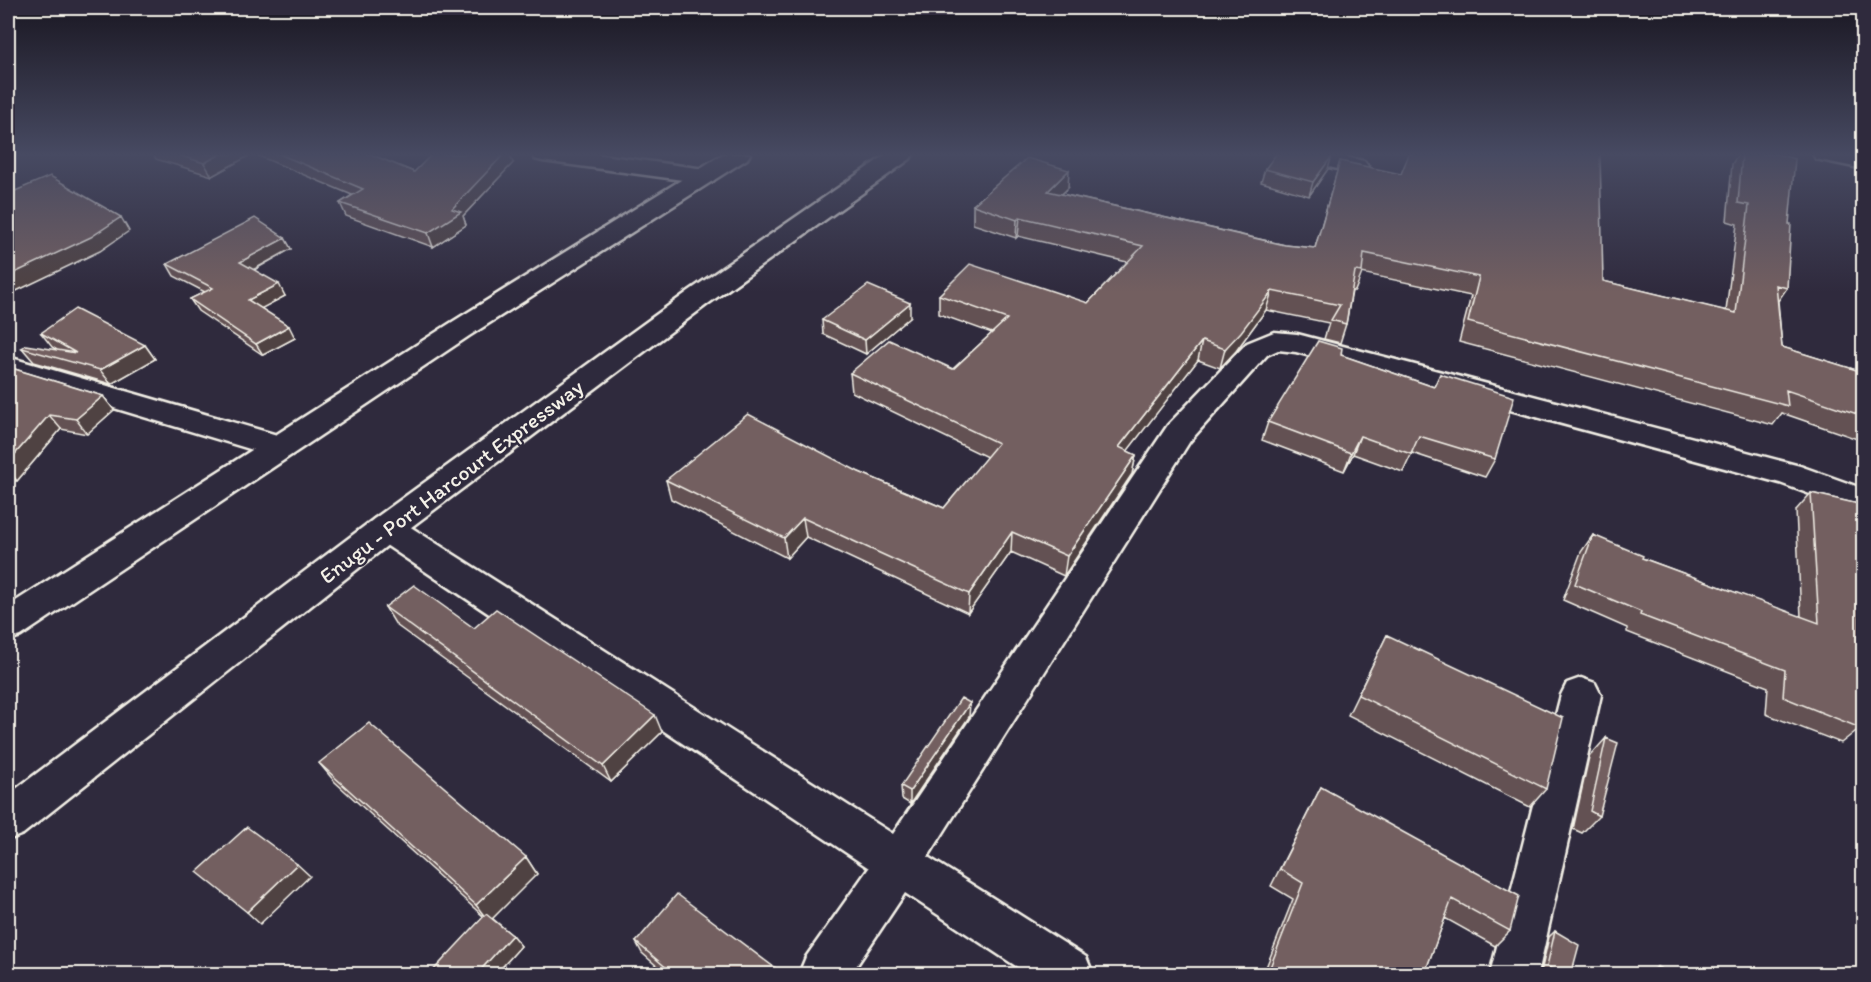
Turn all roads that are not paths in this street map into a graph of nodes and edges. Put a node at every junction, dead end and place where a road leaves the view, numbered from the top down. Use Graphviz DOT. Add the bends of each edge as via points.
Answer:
graph roads {
  1 [pos="667,200"];
  2 [pos="837,200"];
  3 [pos="8,366"];
  4 [pos="280,447"];
  5 [pos="1863,502"];
  6 [pos="386,528"];
  7 [pos="8,625"];
  8 [pos="1581,695"];
  9 [pos="8,820"];
  10 [pos="899,863"];
  11 [pos="823,975"];
  12 [pos="1069,975"];
  13 [pos="1514,975"];
  1 -- 4 [label="main road"];
  2 -- 6 [label="main road, Enugu - Port Harcourt Expressway" via="637,341"];
  3 -- 4 [label="main road"];
  4 -- 7 [label="main road"];
  5 -- 10 [label="main road" via="1777,471 1297,343 1274,341 1257,349 1179,433"];
  6 -- 9 [label="main road, Enugu - Port Harcourt Expressway"];
  6 -- 10 [label="main road"];
  8 -- 13 [label="main road"];
  10 -- 11 [label="main road"];
  10 -- 12 [label="main road"];
}
